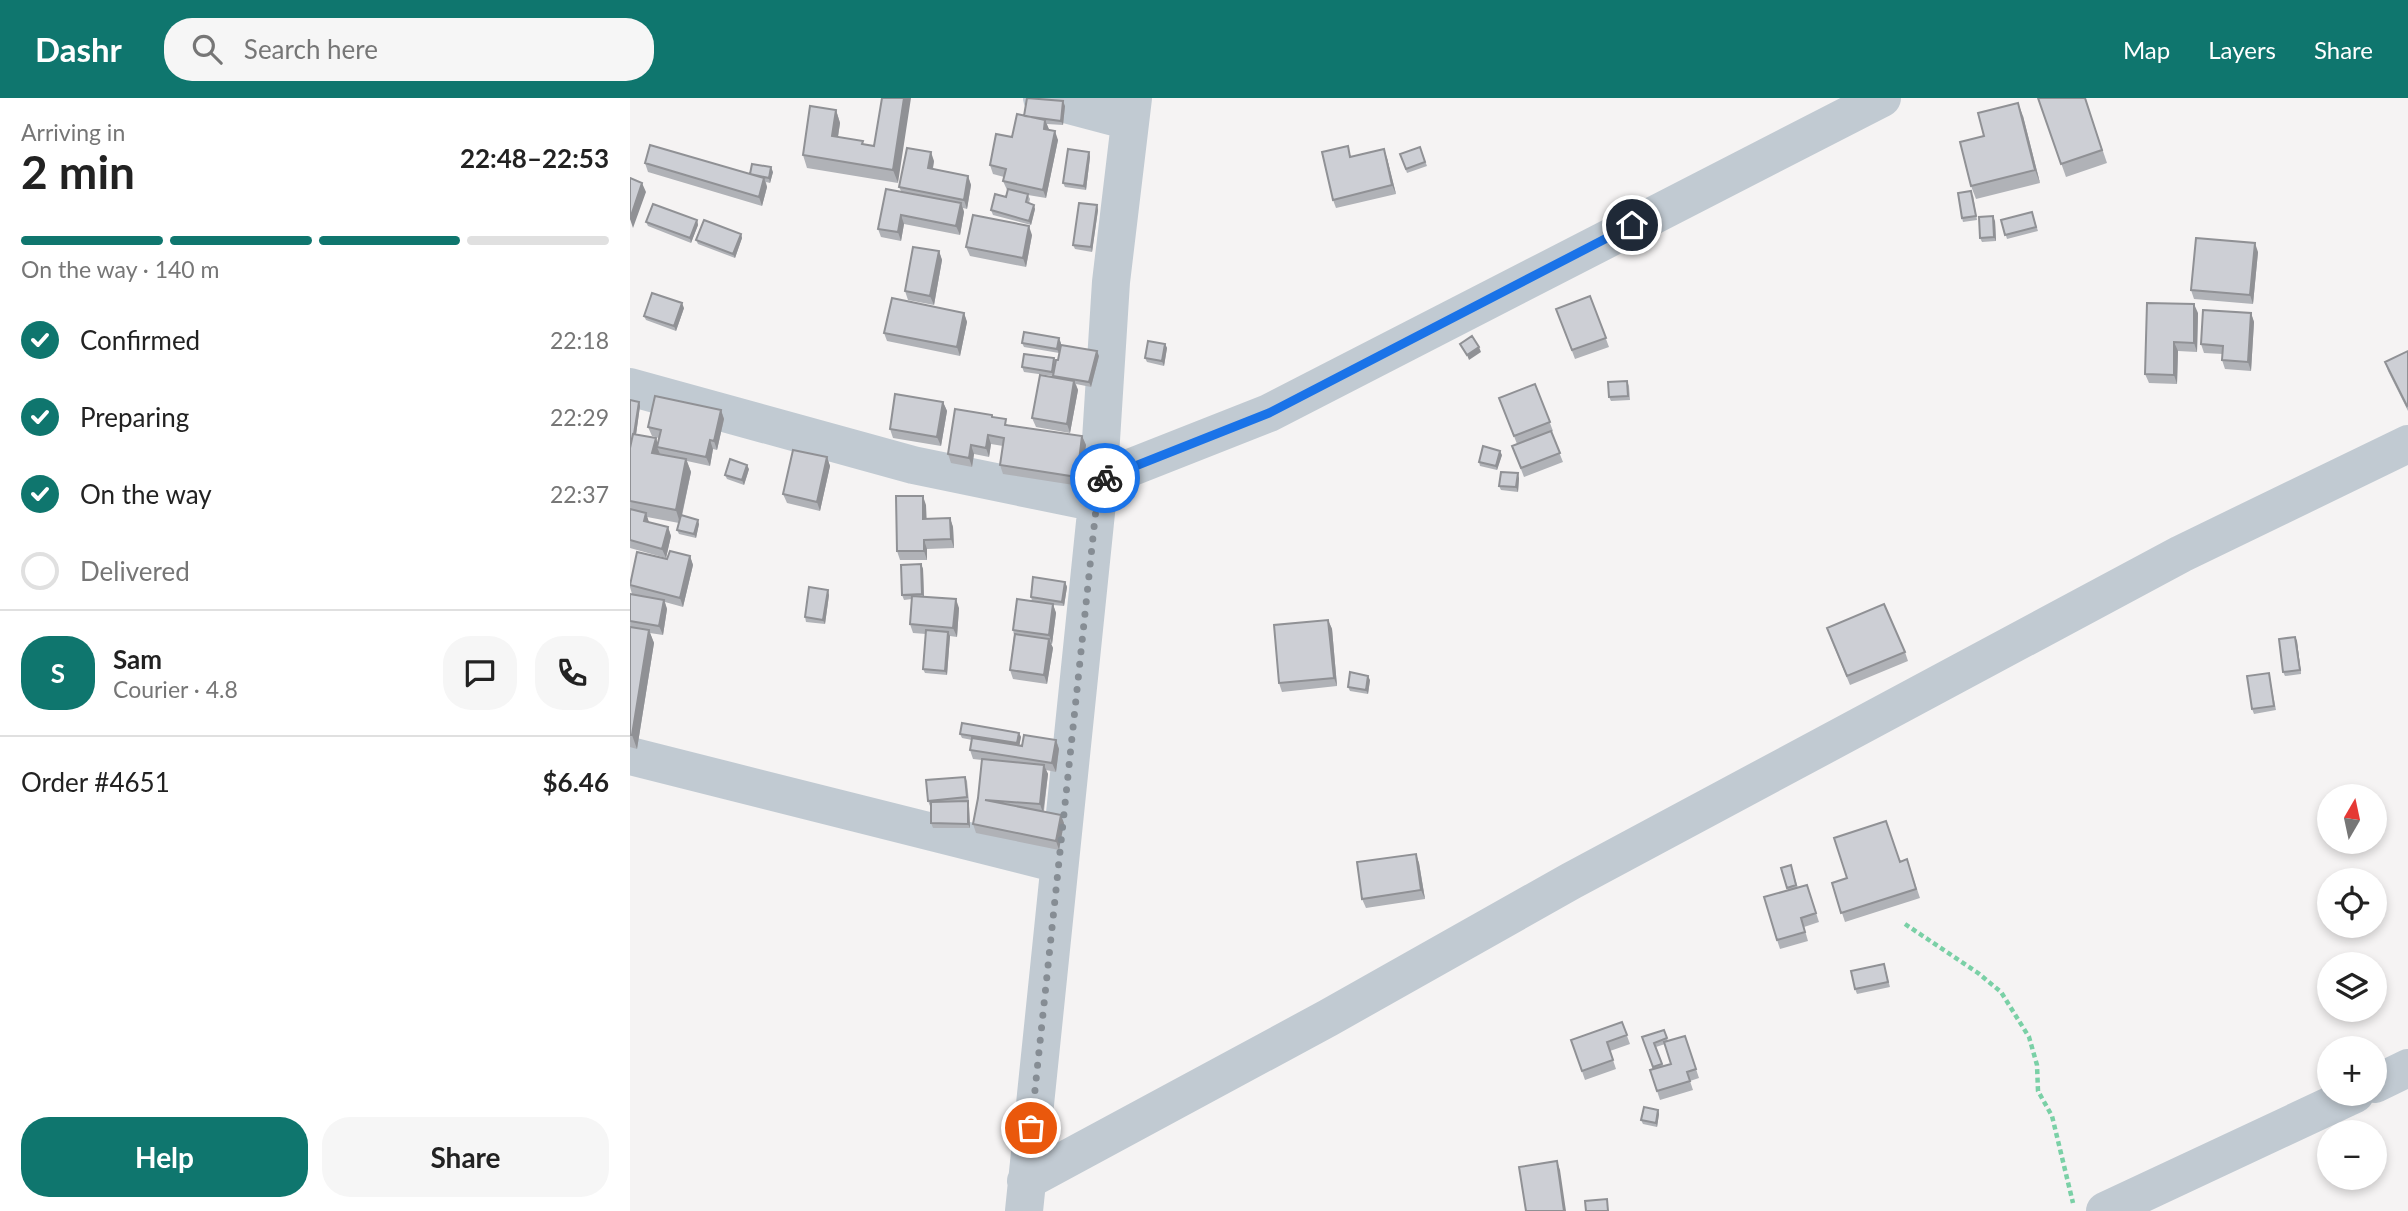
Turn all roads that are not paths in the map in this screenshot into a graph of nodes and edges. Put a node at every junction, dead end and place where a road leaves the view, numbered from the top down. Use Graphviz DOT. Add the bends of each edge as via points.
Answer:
graph roads {
  1 [pos="1042,98"];
  2 [pos="1882,98"];
  3 [pos="1131,109"];
  4 [pos="630,387"];
  5 [pos="2408,444"];
  6 [pos="1098,492"];
  7 [pos="630,756"];
  8 [pos="1059,864"];
  9 [pos="2408,1068"];
  10 [pos="2387,1078"];
  11 [pos="2329,1106"];
  12 [pos="1025,1196"];
  13 [pos="2105,1211"];
  1 -- 3 [label="street"];
  2 -- 6 [label="street" via="1269,413"];
  3 -- 6 [label="street" via="1111,282"];
  4 -- 6 [label="street" via="913,465"];
  5 -- 12 [label="street" via="2181,554 1583,875"];
  6 -- 8 [label="street"];
  7 -- 8 [label="street"];
  8 -- 12 [label="street"];
  9 -- 10 [label="street"];
  11 -- 13 [label="street"];
}
